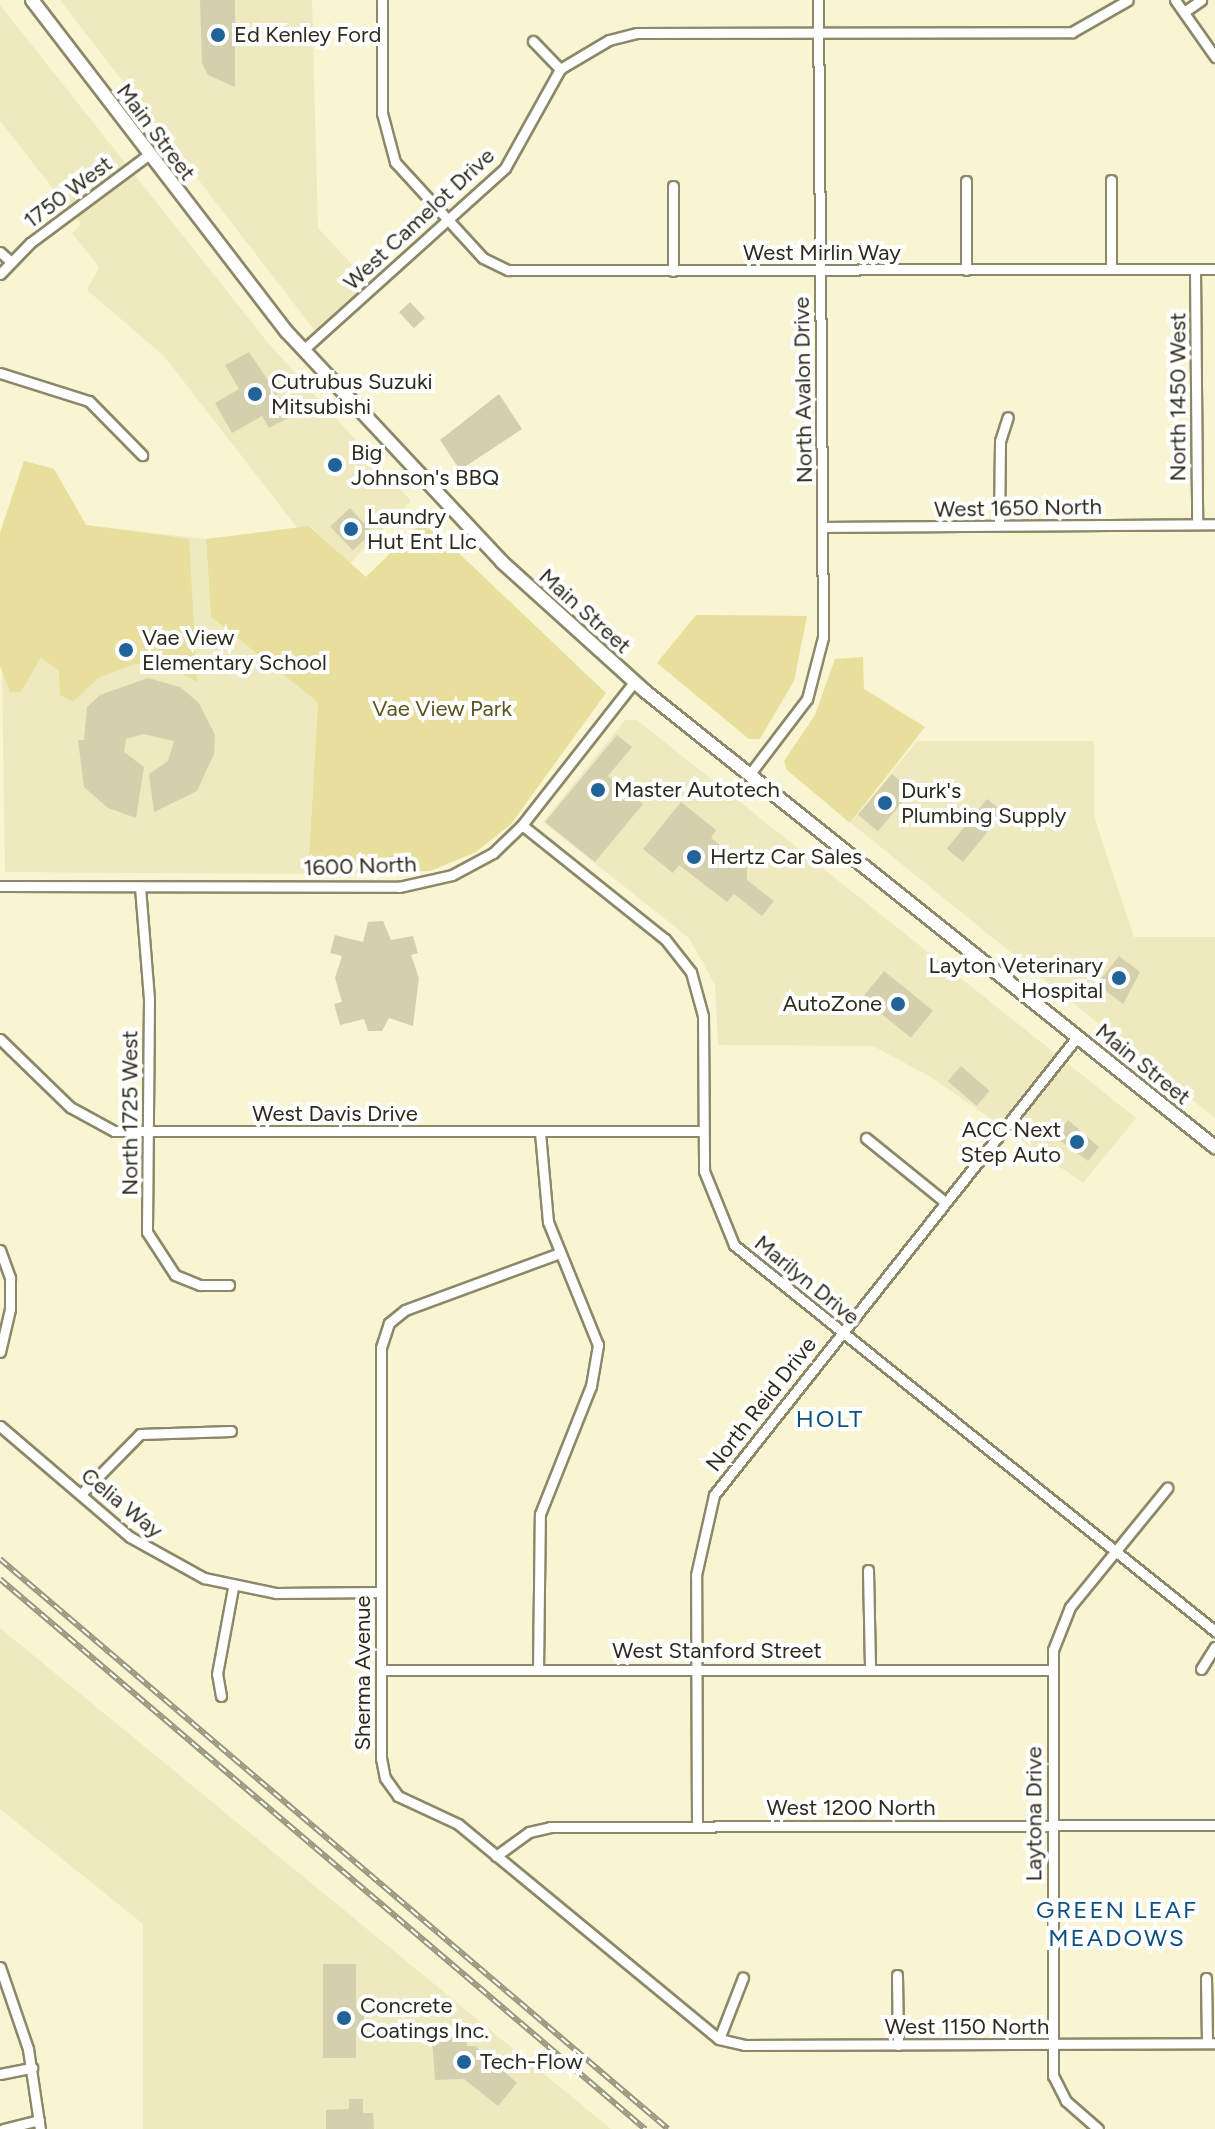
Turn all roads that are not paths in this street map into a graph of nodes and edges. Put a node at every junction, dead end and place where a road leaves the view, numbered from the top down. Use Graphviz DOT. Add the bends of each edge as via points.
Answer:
graph roads {
  1 [pos="32,0"];
  2 [pos="382,0"];
  3 [pos="818,0"];
  4 [pos="1128,0"];
  5 [pos="1175,0"];
  6 [pos="1201,0"];
  7 [pos="1184,12"];
  8 [pos="818,32"];
  9 [pos="533,41"];
  10 [pos="1215,57"];
  11 [pos="560,69"];
  12 [pos="148,155"];
  13 [pos="1111,180"];
  14 [pos="966,181"];
  15 [pos="673,186"];
  16 [pos="447,221"];
  17 [pos="0,252"];
  18 [pos="9,260"];
  19 [pos="1111,269"];
  20 [pos="1215,269"];
  21 [pos="819,270"];
  22 [pos="966,270"];
  23 [pos="1195,270"];
  24 [pos="673,271"];
  25 [pos="0,274"];
  26 [pos="303,350"];
  27 [pos="0,373"];
  28 [pos="1008,417"];
  29 [pos="142,455"];
  30 [pos="1197,524"];
  31 [pos="1215,524"];
  32 [pos="999,525"];
  33 [pos="822,527"];
  34 [pos="634,682"];
  35 [pos="749,775"];
  36 [pos="522,825"];
  37 [pos="0,886"];
  38 [pos="140,887"];
  39 [pos="1077,1037"];
  40 [pos="0,1039"];
  41 [pos="703,1131"];
  42 [pos="147,1132"];
  43 [pos="540,1133"];
  44 [pos="866,1138"];
  45 [pos="1215,1147"];
  46 [pos="945,1202"];
  47 [pos="0,1250"];
  48 [pos="557,1254"];
  49 [pos="229,1285"];
  50 [pos="841,1330"];
  51 [pos="0,1352"];
  52 [pos="0,1426"];
  53 [pos="231,1431"];
  54 [pos="1167,1488"];
  55 [pos="81,1494"];
  56 [pos="1116,1549"];
  57 [pos="868,1570"];
  58 [pos="233,1588"];
  59 [pos="380,1592"];
  60 [pos="1215,1631"];
  61 [pos="1215,1647"];
  62 [pos="697,1669"];
  63 [pos="870,1669"];
  64 [pos="1201,1669"];
  65 [pos="381,1670"];
  66 [pos="538,1670"];
  67 [pos="1052,1670"];
  68 [pos="221,1696"];
  69 [pos="1215,1825"];
  70 [pos="697,1826"];
  71 [pos="1052,1826"];
  72 [pos="496,1856"];
  73 [pos="0,1967"];
  74 [pos="897,1975"];
  75 [pos="743,1977"];
  76 [pos="1206,1978"];
  77 [pos="719,2039"];
  78 [pos="1211,2043"];
  79 [pos="1051,2044"];
  80 [pos="898,2045"];
  81 [pos="32,2068"];
  82 [pos="0,2074"];
  83 [pos="39,2124"];
  84 [pos="3,2129"];
  85 [pos="1098,2129"];
  1 -- 12 [label="main road, Main Street"];
  2 -- 16 [label="street, West Mirlin Way" via="386,141 395,162"];
  3 -- 8 [label="street, North Avalon Drive"];
  4 -- 8 [label="street, West Camelot Drive" via="1072,32"];
  5 -- 7 [label="street"];
  6 -- 7 [label="street"];
  7 -- 10 [label="street"];
  8 -- 11 [label="street, West Camelot Drive" via="637,33 587,50"];
  8 -- 21 [label="street, North Avalon Drive"];
  9 -- 11 [label="street"];
  11 -- 16 [label="street, West Camelot Drive" via="505,168"];
  12 -- 18 [label="street, 1750 West"];
  12 -- 26 [label="main road, Main Street"];
  13 -- 19 [label="street"];
  14 -- 22 [label="street"];
  15 -- 24 [label="street"];
  16 -- 24 [label="street, West Mirlin Way" via="483,258 508,270"];
  16 -- 26 [label="street, West Camelot Drive"];
  17 -- 18 [label="street"];
  18 -- 25 [label="street"];
  19 -- 22 [label="street, West Mirlin Way"];
  19 -- 23 [label="street, West Mirlin Way"];
  20 -- 23 [label="street, West Mirlin Way"];
  21 -- 22 [label="street, West Mirlin Way"];
  21 -- 24 [label="street, West Mirlin Way"];
  21 -- 33 [label="street, North Avalon Drive"];
  23 -- 30 [label="street, North 1450 West"];
  26 -- 34 [label="main road, Main Street" via="502,562"];
  27 -- 29 [label="street" via="89,401"];
  28 -- 32 [label="street" via="1000,441"];
  30 -- 31 [label="street, West 1650 North"];
  30 -- 32 [label="street, West 1650 North"];
  32 -- 33 [label="street, West 1650 North"];
  33 -- 35 [label="street, North Avalon Drive" via="823,637 807,699"];
  34 -- 35 [label="main road, Main Street"];
  34 -- 36 [label="street, 1600 North"];
  35 -- 39 [label="main road, Main Street"];
  36 -- 38 [label="street, 1600 North" via="474,864 422,883"];
  36 -- 41 [label="street, Marilyn Drive" via="686,963 703,1016"];
  37 -- 38 [label="street, 1600 North"];
  38 -- 42 [label="street, North 1725 West" via="149,1000"];
  39 -- 45 [label="main road, Main Street"];
  39 -- 46 [label="street, North Reid Drive"];
  40 -- 42 [label="street, West Davis Drive" via="93,1124"];
  41 -- 43 [label="street, West Davis Drive"];
  41 -- 50 [label="street, Marilyn Drive" via="709,1195 734,1245"];
  42 -- 43 [label="street, West Davis Drive"];
  42 -- 49 [label="street, North 1725 West" via="147,1232 158,1256 175,1275 200,1285"];
  43 -- 48 [label="street" via="542,1190"];
  44 -- 46 [label="street"];
  46 -- 50 [label="street, North Reid Drive"];
  47 -- 51 [label="street" via="10,1309"];
  48 -- 59 [label="street, Sherma Avenue" via="405,1310 389,1323 381,1348"];
  48 -- 66 [label="street" via="598,1345 591,1386 540,1514"];
  50 -- 56 [label="street, Marilyn Drive"];
  50 -- 62 [label="street, North Reid Drive" via="714,1495 696,1575"];
  52 -- 55 [label="street, Celia Way"];
  53 -- 55 [label="street" via="140,1434"];
  54 -- 56 [label="street, Laytona Drive"];
  55 -- 58 [label="street, Celia Way" via="165,1560"];
  56 -- 60 [label="street, Marilyn Drive"];
  56 -- 67 [label="street, Laytona Drive" via="1058,1629"];
  57 -- 63 [label="street"];
  58 -- 59 [label="street"];
  58 -- 68 [label="street" via="217,1674"];
  59 -- 65 [label="street, Sherma Avenue"];
  61 -- 64 [label="street"];
  62 -- 63 [label="street, West Stanford Street"];
  62 -- 66 [label="street, West Stanford Street"];
  62 -- 70 [label="street, North Reid Drive"];
  63 -- 67 [label="street, West Stanford Street"];
  65 -- 66 [label="street, West Stanford Street"];
  65 -- 72 [label="street, Sherma Avenue" via="385,1778 398,1796 437,1810"];
  67 -- 71 [label="street, Laytona Drive"];
  69 -- 71 [label="street, West 1200 North"];
  70 -- 71 [label="street, West 1200 North"];
  70 -- 72 [label="street, West 1200 North" via="550,1827 529,1832"];
  71 -- 79 [label="street, Laytona Drive"];
  72 -- 77 [label="street, Sherma Avenue"];
  73 -- 81 [label="street"];
  74 -- 80 [label="street"];
  75 -- 77 [label="street"];
  76 -- 78 [label="street"];
  77 -- 80 [label="street, West 1150 North" via="744,2045"];
  78 -- 79 [label="street, West 1150 North"];
  79 -- 80 [label="street, West 1150 North"];
  79 -- 85 [label="street, Laytona Drive" via="1053,2076 1066,2101"];
  81 -- 82 [label="street"];
  81 -- 83 [label="street"];
  83 -- 84 [label="street"];
}
